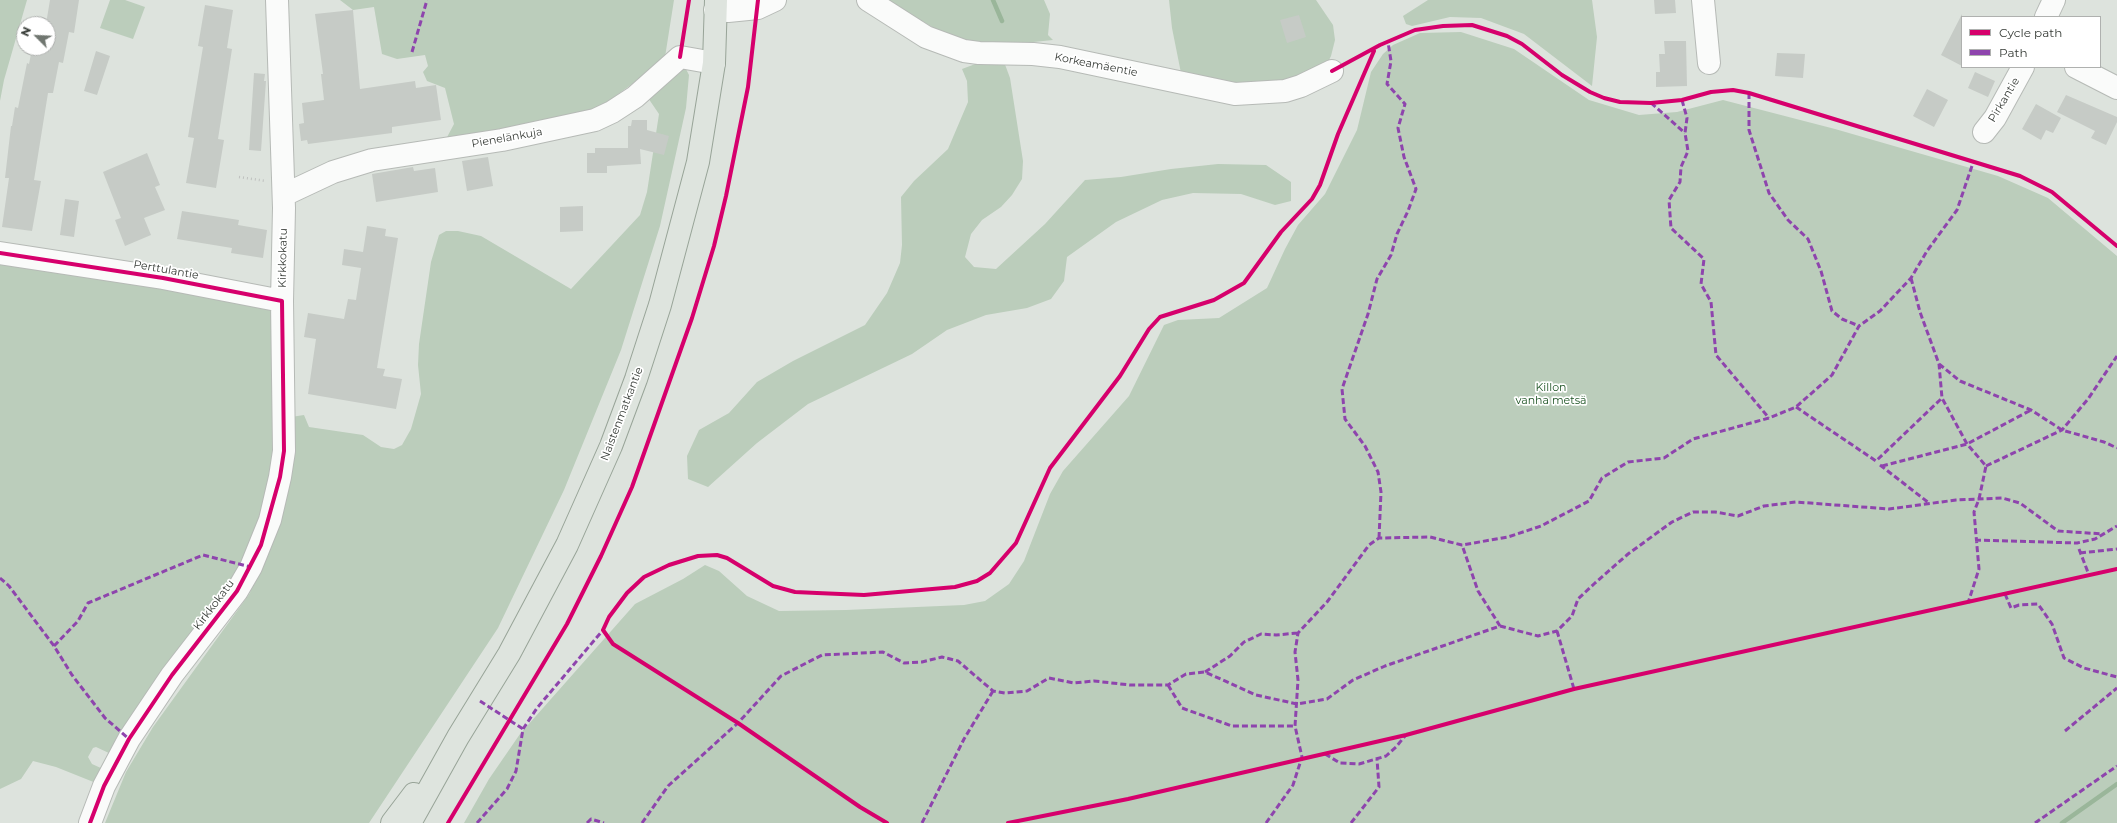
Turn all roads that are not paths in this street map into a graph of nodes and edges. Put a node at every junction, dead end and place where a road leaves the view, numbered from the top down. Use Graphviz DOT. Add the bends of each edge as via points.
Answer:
graph roads {
  1 [pos="277,0"];
  2 [pos="774,0"];
  3 [pos="868,0"];
  4 [pos="1703,0"];
  5 [pos="2054,0"];
  6 [pos="722,5"];
  7 [pos="2046,16"];
  8 [pos="714,63"];
  9 [pos="1710,63"];
  10 [pos="2022,68"];
  11 [pos="2078,68"];
  12 [pos="1332,71"];
  13 [pos="2117,88"];
  14 [pos="1984,132"];
  15 [pos="284,189"];
  16 [pos="0,254"];
  17 [pos="282,301"];
  18 [pos="458,738"];
  19 [pos="90,823"];
  20 [pos="392,823"];
  21 [pos="410,823"];
  1 -- 15 [label="street, Kirkkokatu"];
  2 -- 6 [label="street" via="758,8"];
  3 -- 12 [label="street, Korkeamäentie" via="926,37 964,51 1033,54 1067,59 1235,94 1285,91"];
  4 -- 9 [label="street"];
  5 -- 7 [label="street"];
  6 -- 8 [label="main road, Naistenmatkantie"];
  8 -- 15 [label="street, Pienelänkuja" via="680,57 635,97 595,120 502,140 372,160"];
  8 -- 18 [label="main road, Naistenmatkantie" via="698,162 681,229 655,320 611,446 541,596"];
  10 -- 14 [label="street, Pirkantie" via="1995,118"];
  11 -- 13 [label="street"];
  15 -- 17 [label="street, Kirkkokatu"];
  16 -- 17 [label="street, Perttulantie" via="163,278"];
  17 -- 19 [label="street, Kirkkokatu" via="284,451 280,477 261,545 237,591 172,675 129,739 104,786"];
  18 -- 20 [label="main road, Naistenmatkantie"];
  18 -- 21 [label="main road, Naistenmatkantie"];
}
